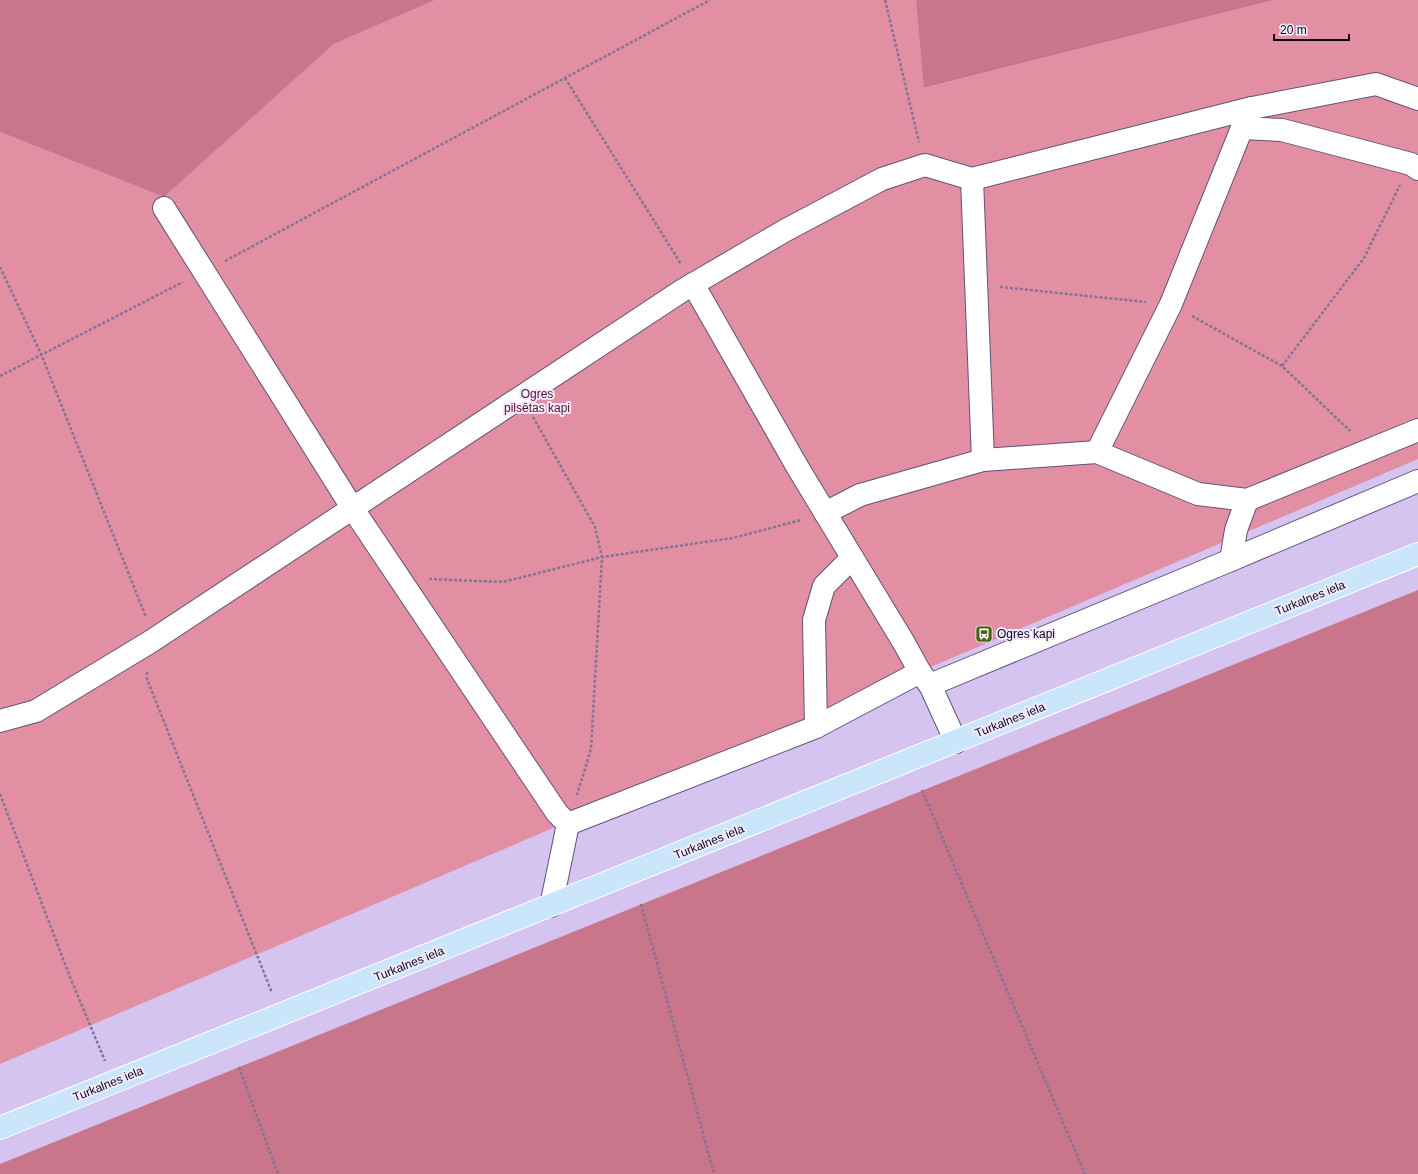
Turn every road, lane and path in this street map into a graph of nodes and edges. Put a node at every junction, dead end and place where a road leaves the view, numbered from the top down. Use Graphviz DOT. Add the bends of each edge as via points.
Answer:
graph roads {
  1 [pos="710,0"];
  2 [pos="885,0"];
  3 [pos="564,78"];
  4 [pos="1418,100"];
  5 [pos="1252,108"];
  6 [pos="1242,128"];
  7 [pos="925,165"];
  8 [pos="1414,166"];
  9 [pos="972,179"];
  10 [pos="164,208"];
  11 [pos="204,272"];
  12 [pos="693,284"];
  13 [pos="978,285"];
  14 [pos="1171,304"];
  15 [pos="1282,366"];
  16 [pos="0,376"];
  17 [pos="522,397"];
  18 [pos="1418,430"];
  19 [pos="1370,451"];
  20 [pos="1097,452"];
  21 [pos="983,460"];
  22 [pos="1418,481"];
  23 [pos="1247,500"];
  24 [pos="353,509"];
  25 [pos="825,513"];
  26 [pos="1418,554"];
  27 [pos="602,557"];
  28 [pos="852,558"];
  29 [pos="1231,560"];
  30 [pos="399,577"];
  31 [pos="925,678"];
  32 [pos="0,721"];
  33 [pos="816,727"];
  34 [pos="956,742"];
  35 [pos="922,790"];
  36 [pos="0,794"];
  37 [pos="568,824"];
  38 [pos="640,904"];
  39 [pos="551,906"];
  40 [pos="239,1067"];
  41 [pos="114,1082"];
  42 [pos="0,1128"];
  43 [pos="278,1174"];
  44 [pos="714,1174"];
  45 [pos="1085,1174"];
  1 -- 3 [label="path"];
  2 -- 7 [label="path"];
  3 -- 11 [label="path"];
  3 -- 12 [label="path"];
  4 -- 5 [label="street" via="1376,84"];
  5 -- 6 [label="street"];
  5 -- 9 [label="street"];
  6 -- 8 [label="street" via="1282,130"];
  6 -- 14 [label="street"];
  7 -- 9 [label="street"];
  7 -- 12 [label="street" via="882,179 786,230"];
  8 -- 15 [label="path" via="1364,258"];
  9 -- 13 [label="street"];
  10 -- 11 [label="street"];
  11 -- 16 [label="path"];
  11 -- 24 [label="street"];
  12 -- 17 [label="street"];
  12 -- 25 [label="street"];
  13 -- 14 [label="path"];
  13 -- 21 [label="street"];
  14 -- 15 [label="path"];
  14 -- 20 [label="street"];
  15 -- 19 [label="path"];
  17 -- 24 [label="street"];
  17 -- 27 [label="path" via="595,527"];
  18 -- 19 [label="street"];
  19 -- 23 [label="street"];
  20 -- 21 [label="street"];
  20 -- 23 [label="street" via="1198,494"];
  21 -- 25 [label="street" via="860,495"];
  22 -- 29 [label="street"];
  23 -- 29 [label="street" via="1236,530"];
  24 -- 30 [label="street"];
  24 -- 32 [label="street" via="150,642 36,711"];
  25 -- 27 [label="path" via="733,538"];
  25 -- 28 [label="street"];
  26 -- 34 [label="main road, Turkalnes iela"];
  27 -- 30 [label="path" via="503,582"];
  27 -- 37 [label="path" via="591,749"];
  28 -- 31 [label="street"];
  28 -- 33 [label="street" via="824,586 814,620"];
  29 -- 31 [label="street"];
  30 -- 37 [label="street" via="557,812"];
  31 -- 33 [label="street"];
  31 -- 34 [label="street"];
  33 -- 37 [label="street"];
  34 -- 39 [label="main road, Turkalnes iela"];
  35 -- 45 [label="path"];
  36 -- 41 [label="path" via="70,977"];
  37 -- 39 [label="street"];
  38 -- 44 [label="path"];
  39 -- 41 [label="main road, Turkalnes iela"];
  40 -- 43 [label="path"];
  41 -- 42 [label="main road, Turkalnes iela"];
}
